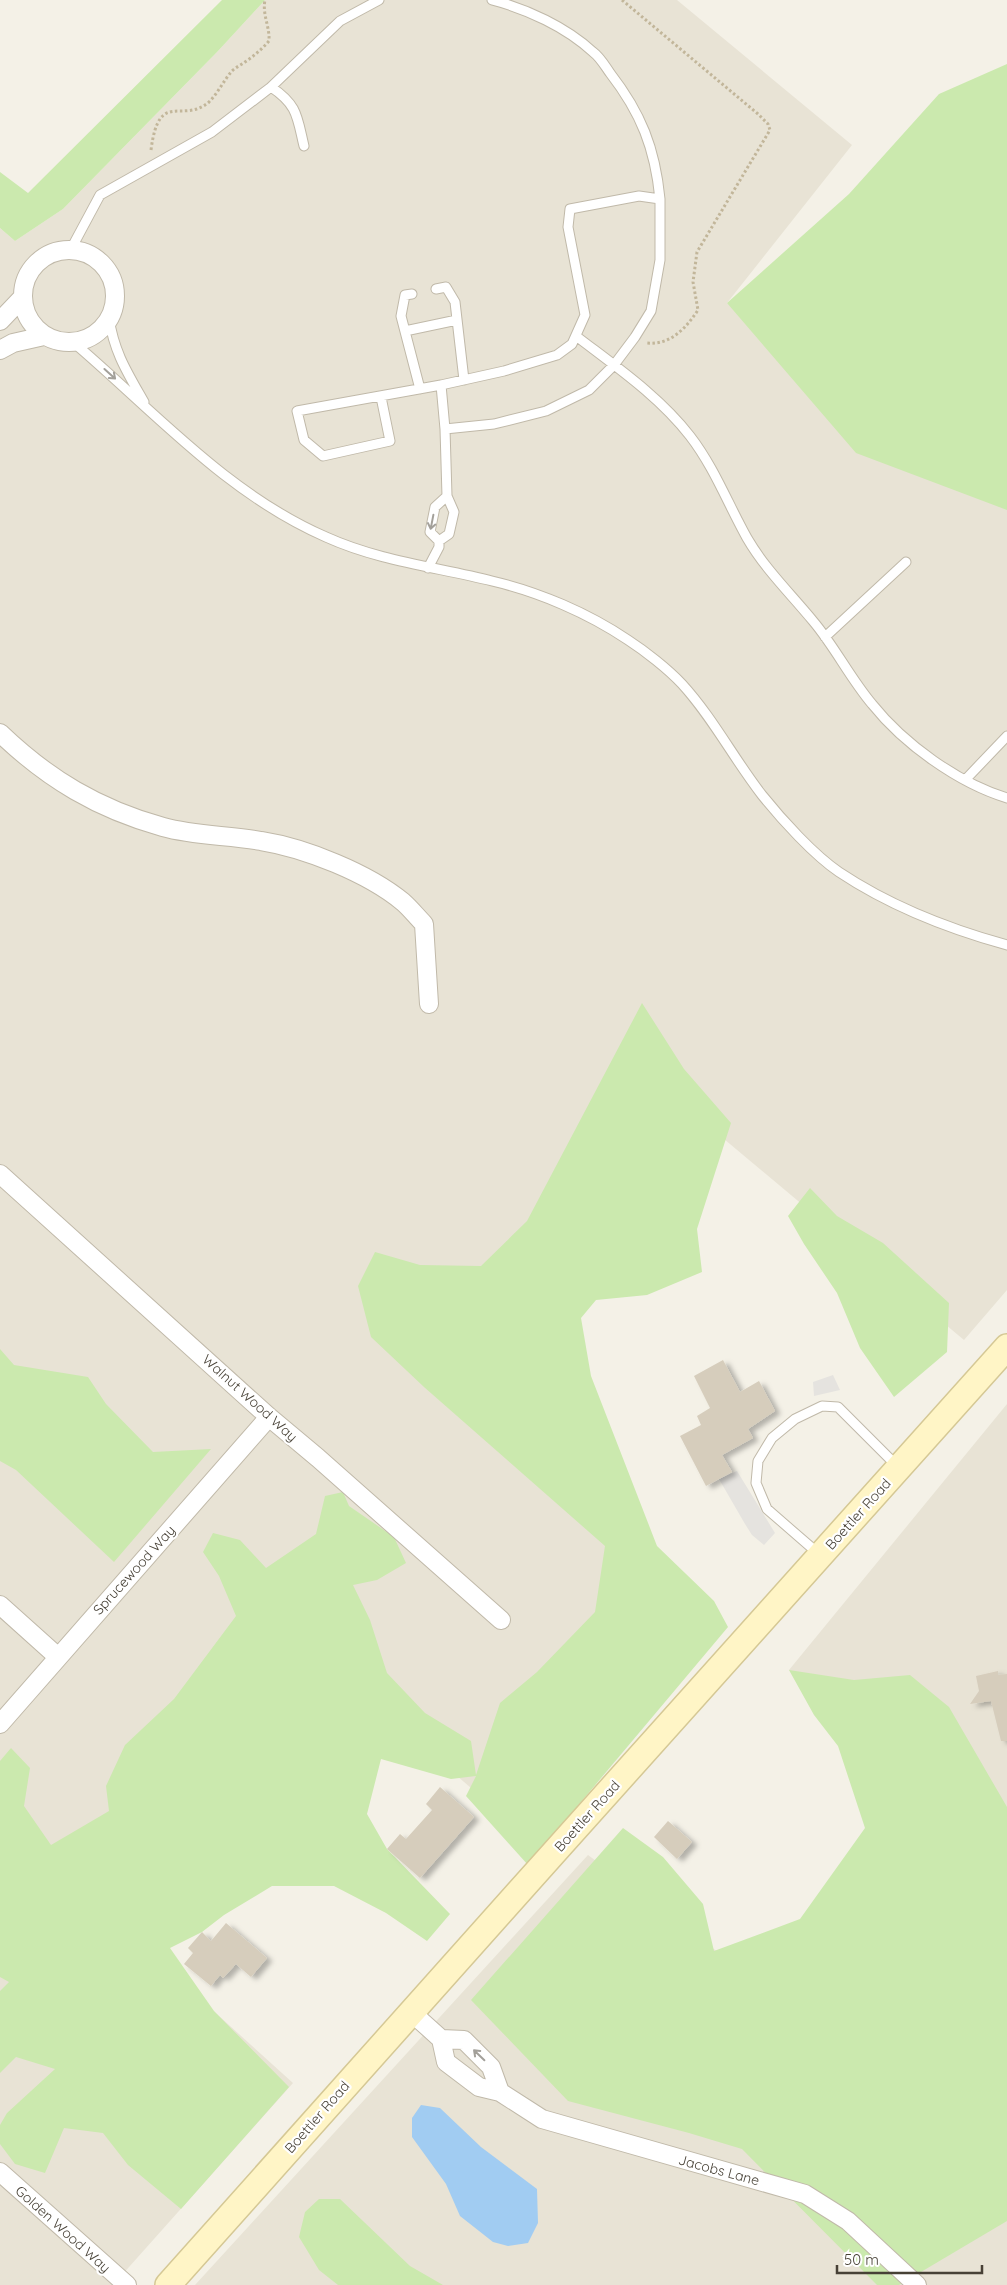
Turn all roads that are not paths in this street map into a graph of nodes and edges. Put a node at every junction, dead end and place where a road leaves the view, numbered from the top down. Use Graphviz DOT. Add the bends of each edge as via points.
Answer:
graph roads {
  1 [pos="379,0"];
  2 [pos="492,0"];
  3 [pos="271,86"];
  4 [pos="304,146"];
  5 [pos="660,199"];
  6 [pos="71,249"];
  7 [pos="436,289"];
  8 [pos="412,294"];
  9 [pos="22,298"];
  10 [pos="109,318"];
  11 [pos="457,320"];
  12 [pos="0,321"];
  13 [pos="405,331"];
  14 [pos="44,336"];
  15 [pos="576,336"];
  16 [pos="73,342"];
  17 [pos="0,350"];
  18 [pos="614,365"];
  19 [pos="464,380"];
  20 [pos="441,385"];
  21 [pos="420,389"];
  22 [pos="381,397"];
  23 [pos="149,411"];
  24 [pos="445,429"];
  25 [pos="447,496"];
  26 [pos="439,541"];
  27 [pos="906,562"];
  28 [pos="428,568"];
  29 [pos="825,637"];
  30 [pos="0,733"];
  31 [pos="1007,736"];
  32 [pos="966,779"];
  33 [pos="1007,798"];
  34 [pos="993,941"];
  35 [pos="1007,945"];
  36 [pos="1007,952"];
  37 [pos="429,1004"];
  38 [pos="0,1174"];
  39 [pos="1007,1347"];
  40 [pos="269,1417"];
  41 [pos="899,1468"];
  42 [pos="820,1556"];
  43 [pos="0,1605"];
  44 [pos="502,1620"];
  45 [pos="58,1657"];
  46 [pos="0,1724"];
  47 [pos="411,2012"];
  48 [pos="441,2039"];
  49 [pos="500,2092"];
  50 [pos="0,2172"];
  51 [pos="127,2285"];
  52 [pos="168,2285"];
  53 [pos="917,2285"];
  1 -- 3 [label="lane" via="340,22"];
  2 -- 5 [label="lane" via="514,6 557,26 594,52 622,88 645,129 657,168"];
  3 -- 4 [label="lane" via="286,97 296,111"];
  3 -- 6 [label="lane" via="212,132 100,195"];
  5 -- 15 [label="lane" via="639,196 570,209 568,227 585,315"];
  5 -- 18 [label="lane" via="658,269 651,311"];
  6 -- 9 [label="street" via="55,251 41,258 27,276"];
  6 -- 10 [label="street" via="86,252 99,260 109,273 114,303"];
  7 -- 11 [label="lane" via="446,287 455,302"];
  8 -- 13 [label="lane" via="405,295 401,316"];
  9 -- 12 [label="street"];
  9 -- 14 [label="street" via="25,313"];
  10 -- 16 [label="street" via="88,338"];
  10 -- 23 [label="lane" via="119,359"];
  11 -- 13 [label="lane"];
  11 -- 19 [label="lane"];
  13 -- 21 [label="lane"];
  14 -- 16 [label="street"];
  14 -- 17 [label="street"];
  15 -- 18 [label="lane"];
  15 -- 19 [label="lane" via="572,344 557,355"];
  16 -- 23 [label="lane, one-way"];
  18 -- 24 [label="lane" via="589,390 546,411 494,424"];
  18 -- 29 [label="lane" via="658,402 689,435 765,565"];
  19 -- 20 [label="lane"];
  20 -- 21 [label="lane"];
  20 -- 24 [label="lane"];
  21 -- 22 [label="lane"];
  22 -- 22 [label="lane" via="297,411 304,440 323,456 390,441"];
  23 -- 28 [label="lane" via="216,470 270,508 326,538 389,560"];
  24 -- 25 [label="lane"];
  25 -- 26 [label="lane" via="454,512 449,534"];
  25 -- 26 [label="lane, one-way" via="435,507 430,532"];
  26 -- 28 [label="lane"];
  27 -- 29 [label="lane"];
  28 -- 34 [label="lane" via="495,581 568,606 628,640 680,682 762,795 796,833 838,871 918,914"];
  29 -- 32 [label="lane" via="871,703 899,734 951,772"];
  30 -- 37 [label="street" via="22,754 72,790 113,811 165,827 262,841 310,853 366,879 403,902 424,924"];
  31 -- 32 [label="lane"];
  32 -- 33 [label="lane"];
  34 -- 35 [label="lane"];
  34 -- 36 [label="lane"];
  38 -- 40 [label="street, Walnut Wood Way"];
  39 -- 41 [label="street, Boettler Road"];
  40 -- 44 [label="street, Walnut Wood Way"];
  40 -- 45 [label="street, Sprucewood Way"];
  41 -- 42 [label="street, Boettler Road"];
  41 -- 42 [label="lane" via="838,1406 822,1406 795,1419 772,1438 758,1461 756,1483 767,1509"];
  42 -- 47 [label="street, Boettler Road"];
  43 -- 45 [label="street"];
  45 -- 46 [label="street, Sprucewood Way"];
  47 -- 48 [label="street"];
  47 -- 52 [label="street, Boettler Road"];
  48 -- 49 [label="street, Jacobs Lane" via="446,2062 478,2087"];
  49 -- 48 [label="street, one-way" via="491,2066 464,2040"];
  49 -- 53 [label="street, Jacobs Lane" via="542,2120 805,2194 848,2221"];
  50 -- 51 [label="street, Golden Wood Way"];
}
